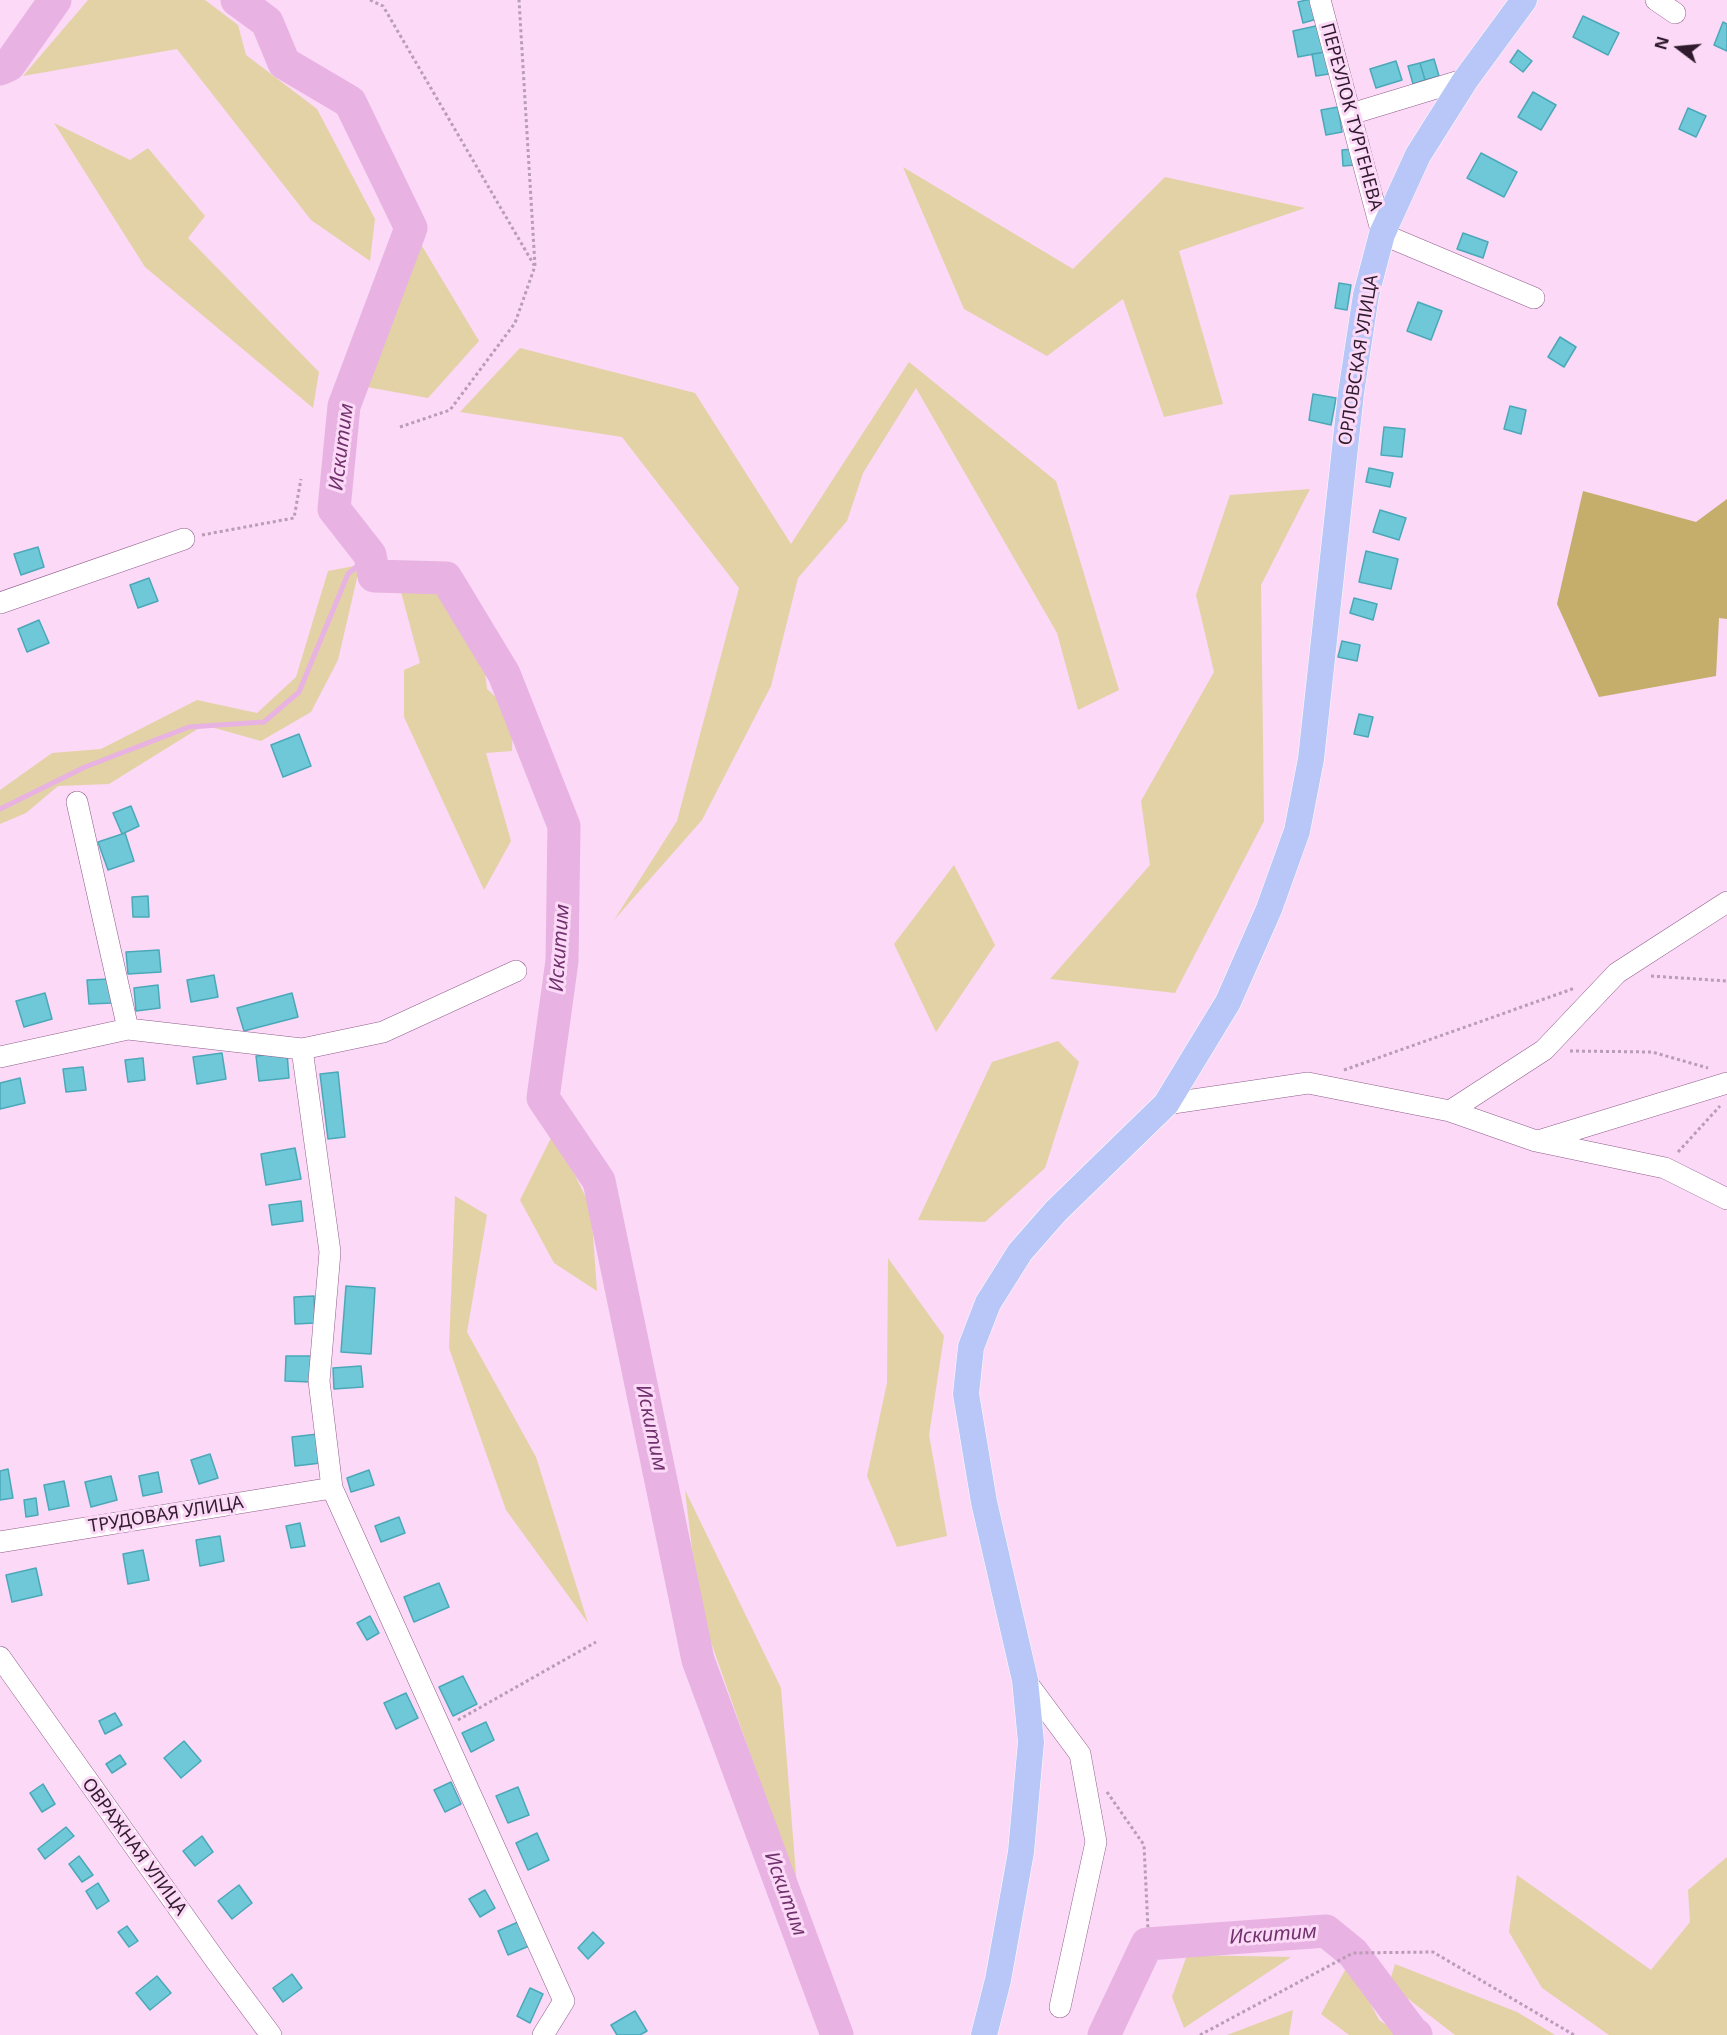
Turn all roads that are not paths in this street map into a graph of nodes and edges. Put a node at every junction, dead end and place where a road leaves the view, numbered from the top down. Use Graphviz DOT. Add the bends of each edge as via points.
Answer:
graph roads {
  1 [pos="1320,0"];
  2 [pos="1524,0"];
  3 [pos="1656,0"];
  4 [pos="1675,13"];
  5 [pos="1466,79"];
  6 [pos="1350,114"];
  7 [pos="1382,234"];
  8 [pos="1534,297"];
  9 [pos="184,539"];
  10 [pos="0,603"];
  11 [pos="77,802"];
  12 [pos="1727,903"];
  13 [pos="516,971"];
  14 [pos="128,1029"];
  15 [pos="302,1049"];
  16 [pos="0,1057"];
  17 [pos="1722,1076"];
  18 [pos="1166,1104"];
  19 [pos="1450,1112"];
  20 [pos="1536,1141"];
  21 [pos="1727,1199"];
  22 [pos="332,1488"];
  23 [pos="0,1542"];
  24 [pos="0,1657"];
  25 [pos="1025,1680"];
  26 [pos="1059,2007"];
  27 [pos="271,2035"];
  28 [pos="543,2035"];
  29 [pos="984,2035"];
  1 -- 6 [label="street, ПЕРЕУЛОК ТУРГЕНЕВА"];
  2 -- 5 [label="main road, ОРЛОВСКАЯ УЛИЦА"];
  3 -- 4 [label="street"];
  5 -- 6 [label="street"];
  5 -- 7 [label="main road, ОРЛОВСКАЯ УЛИЦА" via="1418,155"];
  6 -- 7 [label="street, ПЕРЕУЛОК ТУРГЕНЕВА"];
  7 -- 8 [label="street"];
  7 -- 18 [label="main road, ОРЛОВСКАЯ УЛИЦА" via="1366,295 1351,393 1311,759 1297,831 1269,909 1228,1002"];
  9 -- 10 [label="street"];
  11 -- 14 [label="street"];
  12 -- 19 [label="street" via="1617,973 1544,1050"];
  13 -- 15 [label="street" via="383,1032"];
  14 -- 15 [label="street"];
  14 -- 16 [label="street"];
  15 -- 22 [label="street" via="330,1252 319,1381"];
  17 -- 20 [label="street"];
  18 -- 19 [label="street" via="1308,1083"];
  18 -- 25 [label="main road, ОРЛОВСКАЯ УЛИЦА" via="1056,1211 1020,1252 988,1303 971,1347 966,1394 984,1502"];
  19 -- 20 [label="street"];
  20 -- 21 [label="street" via="1665,1168"];
  22 -- 23 [label="street, ТРУДОВАЯ УЛИЦА"];
  22 -- 28 [label="street" via="564,2001"];
  24 -- 27 [label="street, ОВРАЖНАЯ УЛИЦА"];
  25 -- 26 [label="street" via="1080,1754 1096,1842"];
  25 -- 29 [label="main road, ОРЛОВСКАЯ УЛИЦА" via="1031,1742 1022,1841 998,1980"];
}
